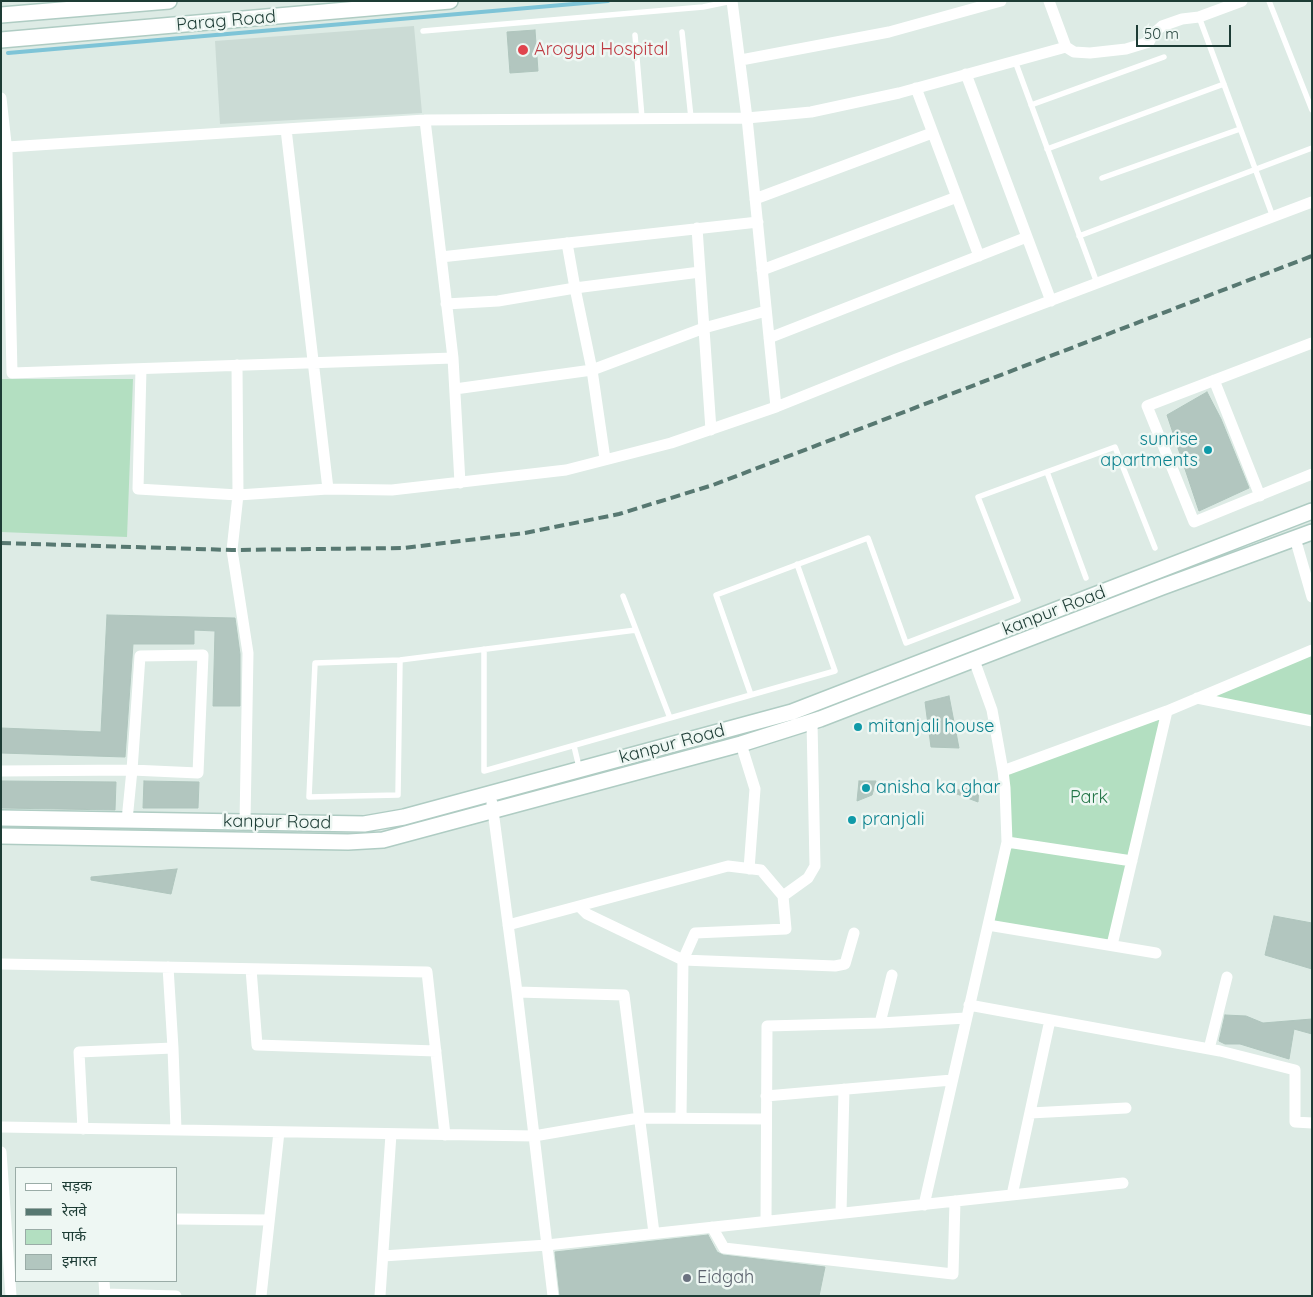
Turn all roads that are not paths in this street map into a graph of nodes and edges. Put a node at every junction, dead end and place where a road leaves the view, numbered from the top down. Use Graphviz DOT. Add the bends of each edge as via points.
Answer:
graph roads {
  1 [pos="169,1"];
  2 [pos="450,1"];
  3 [pos="732,1"];
  4 [pos="1001,1"];
  5 [pos="1049,1"];
  6 [pos="1242,1"];
  7 [pos="1269,1"];
  8 [pos="1,16"];
  9 [pos="1199,17"];
  10 [pos="423,31"];
  11 [pos="682,32"];
  12 [pos="635,35"];
  13 [pos="1,40"];
  14 [pos="1066,47"];
  15 [pos="1164,57"];
  16 [pos="741,60"];
  17 [pos="1015,61"];
  18 [pos="966,74"];
  19 [pos="1224,84"];
  20 [pos="916,88"];
  21 [pos="1,98"];
  22 [pos="1031,105"];
  23 [pos="1312,110"];
  24 [pos="642,118"];
  25 [pos="691,118"];
  26 [pos="747,118"];
  27 [pos="425,120"];
  28 [pos="1240,128"];
  29 [pos="286,129"];
  30 [pos="932,133"];
  31 [pos="1312,148"];
  32 [pos="1047,149"];
  33 [pos="5,151"];
  34 [pos="1255,169"];
  35 [pos="1102,178"];
  36 [pos="957,197"];
  37 [pos="755,199"];
  38 [pos="1312,202"];
  39 [pos="1273,217"];
  40 [pos="758,222"];
  41 [pos="697,228"];
  42 [pos="1079,236"];
  43 [pos="1027,237"];
  44 [pos="5,239"];
  45 [pos="567,243"];
  46 [pos="979,256"];
  47 [pos="441,257"];
  48 [pos="762,270"];
  49 [pos="700,272"];
  50 [pos="1096,283"];
  51 [pos="576,288"];
  52 [pos="1051,301"];
  53 [pos="446,304"];
  54 [pos="766,311"];
  55 [pos="704,328"];
  56 [pos="769,338"];
  57 [pos="1312,343"];
  58 [pos="6,346"];
  59 [pos="452,358"];
  60 [pos="314,363"];
  61 [pos="237,365"];
  62 [pos="141,369"];
  63 [pos="592,370"];
  64 [pos="1214,380"];
  65 [pos="455,389"];
  66 [pos="776,407"];
  67 [pos="711,430"];
  68 [pos="605,460"];
  69 [pos="1047,472"];
  70 [pos="1312,474"];
  71 [pos="460,483"];
  72 [pos="328,489"];
  73 [pos="238,495"];
  74 [pos="1260,496"];
  75 [pos="1312,511"];
  76 [pos="1312,532"];
  77 [pos="1295,538"];
  78 [pos="1154,548"];
  79 [pos="797,564"];
  80 [pos="1086,578"];
  81 [pos="623,596"];
  82 [pos="1312,596"];
  83 [pos="636,630"];
  84 [pos="982,639"];
  85 [pos="484,649"];
  86 [pos="1312,650"];
  87 [pos="981,657"];
  88 [pos="400,660"];
  89 [pos="909,667"];
  90 [pos="915,683"];
  91 [pos="750,695"];
  92 [pos="1197,698"];
  93 [pos="1167,711"];
  94 [pos="670,718"];
  95 [pos="1312,721"];
  96 [pos="812,722"];
  97 [pos="741,744"];
  98 [pos="574,746"];
  99 [pos="580,769"];
  100 [pos="132,770"];
  101 [pos="1,771"];
  102 [pos="1002,771"];
  103 [pos="490,794"];
  104 [pos="493,811"];
  105 [pos="1,818"];
  106 [pos="101,819"];
  107 [pos="127,820"];
  108 [pos="245,822"];
  109 [pos="1,836"];
  110 [pos="97,837"];
  111 [pos="1006,842"];
  112 [pos="1132,861"];
  113 [pos="749,869"];
  114 [pos="783,896"];
  115 [pos="579,906"];
  116 [pos="988,924"];
  117 [pos="508,925"];
  118 [pos="854,933"];
  119 [pos="1112,945"];
  120 [pos="1156,953"];
  121 [pos="684,960"];
  122 [pos="1,964"];
  123 [pos="168,967"];
  124 [pos="251,969"];
  125 [pos="892,975"];
  126 [pos="1227,977"];
  127 [pos="517,992"];
  128 [pos="969,1006"];
  129 [pos="966,1018"];
  130 [pos="1050,1020"];
  131 [pos="880,1023"];
  132 [pos="173,1048"];
  133 [pos="1209,1049"];
  134 [pos="436,1051"];
  135 [pos="952,1080"];
  136 [pos="844,1089"];
  137 [pos="766,1096"];
  138 [pos="1126,1108"];
  139 [pos="1030,1113"];
  140 [pos="639,1118"];
  141 [pos="681,1118"];
  142 [pos="766,1119"];
  143 [pos="1312,1123"];
  144 [pos="1,1127"];
  145 [pos="83,1129"];
  146 [pos="176,1130"];
  147 [pos="279,1132"];
  148 [pos="391,1134"];
  149 [pos="445,1135"];
  150 [pos="534,1136"];
  151 [pos="1,1152"];
  152 [pos="1123,1183"];
  153 [pos="1012,1195"];
  154 [pos="955,1201"];
  155 [pos="924,1204"];
  156 [pos="841,1213"];
  157 [pos="11,1217"];
  158 [pos="178,1219"];
  159 [pos="269,1220"];
  160 [pos="766,1221"];
  161 [pos="712,1227"];
  162 [pos="654,1233"];
  163 [pos="547,1244"];
  164 [pos="383,1256"];
  165 [pos="104,1282"];
  166 [pos="105,1295"];
  167 [pos="11,1296"];
  168 [pos="176,1296"];
  169 [pos="261,1296"];
  170 [pos="380,1296"];
  171 [pos="553,1296"];
  1 -- 8 [label="street, Parag Road"];
  2 -- 13 [label="street, Parag Road"];
  3 -- 10 [label="lane" via="703,7"];
  3 -- 16 [label="street"];
  4 -- 16 [label="street" via="889,32"];
  5 -- 14 [label="street"];
  6 -- 9 [label="street"];
  7 -- 23 [label="lane"];
  9 -- 14 [label="street" via="1162,26 1149,42 1126,49 1090,53 1074,52"];
  9 -- 19 [label="lane"];
  11 -- 25 [label="lane"];
  12 -- 24 [label="lane"];
  14 -- 17 [label="street"];
  15 -- 22 [label="lane"];
  16 -- 26 [label="street"];
  17 -- 18 [label="street"];
  17 -- 22 [label="lane"];
  18 -- 20 [label="street"];
  18 -- 43 [label="street"];
  19 -- 28 [label="lane"];
  19 -- 32 [label="lane"];
  20 -- 26 [label="street" via="811,112"];
  20 -- 30 [label="street"];
  21 -- 33 [label="street"];
  22 -- 32 [label="lane"];
  24 -- 25 [label="street"];
  24 -- 27 [label="street"];
  25 -- 26 [label="street"];
  26 -- 37 [label="street"];
  27 -- 29 [label="street"];
  27 -- 47 [label="street"];
  28 -- 34 [label="lane"];
  28 -- 35 [label="lane"];
  29 -- 33 [label="street"];
  29 -- 60 [label="street"];
  30 -- 36 [label="street"];
  30 -- 37 [label="street"];
  31 -- 34 [label="lane"];
  32 -- 42 [label="lane"];
  33 -- 44 [label="street"];
  34 -- 39 [label="lane"];
  34 -- 42 [label="lane"];
  36 -- 46 [label="street"];
  36 -- 48 [label="street"];
  37 -- 40 [label="street"];
  38 -- 39 [label="street"];
  39 -- 50 [label="street"];
  40 -- 41 [label="street"];
  40 -- 48 [label="street"];
  41 -- 45 [label="street"];
  41 -- 49 [label="street"];
  42 -- 50 [label="lane"];
  43 -- 46 [label="street"];
  43 -- 52 [label="street"];
  44 -- 58 [label="street"];
  45 -- 47 [label="street"];
  45 -- 51 [label="street"];
  46 -- 56 [label="street"];
  47 -- 53 [label="street"];
  48 -- 54 [label="street"];
  49 -- 51 [label="street"];
  49 -- 55 [label="street"];
  50 -- 52 [label="street"];
  51 -- 53 [label="street" via="498,301"];
  51 -- 63 [label="street"];
  52 -- 66 [label="street"];
  53 -- 59 [label="street"];
  54 -- 55 [label="street"];
  54 -- 56 [label="street"];
  55 -- 63 [label="street"];
  55 -- 67 [label="street"];
  56 -- 66 [label="street"];
  57 -- 64 [label="street"];
  58 -- 62 [label="street" via="12,373"];
  59 -- 60 [label="street"];
  59 -- 65 [label="street"];
  60 -- 61 [label="street"];
  60 -- 72 [label="street"];
  61 -- 62 [label="street"];
  61 -- 73 [label="street"];
  62 -- 73 [label="street" via="138,489"];
  63 -- 65 [label="street"];
  63 -- 68 [label="street"];
  64 -- 74 [label="street"];
  64 -- 74 [label="street" via="1147,406 1194,522"];
  65 -- 71 [label="street"];
  66 -- 67 [label="street"];
  67 -- 68 [label="street"];
  68 -- 71 [label="street" via="566,470"];
  69 -- 78 [label="lane" via="1116,448"];
  69 -- 79 [label="lane" via="978,497 1018,600 906,643 868,538"];
  69 -- 80 [label="lane"];
  70 -- 74 [label="street"];
  71 -- 72 [label="street" via="392,490"];
  72 -- 73 [label="street"];
  73 -- 108 [label="street" via="232,550 248,653"];
  75 -- 84 [label="street, kanpur Road"];
  76 -- 77 [label="street"];
  77 -- 82 [label="street"];
  77 -- 87 [label="street"];
  79 -- 91 [label="lane" via="716,595"];
  79 -- 91 [label="lane" via="835,671"];
  81 -- 83 [label="lane"];
  83 -- 85 [label="lane"];
  83 -- 94 [label="lane"];
  84 -- 87 [label="street"];
  84 -- 89 [label="street, kanpur Road"];
  85 -- 88 [label="lane"];
  85 -- 98 [label="lane" via="484,771"];
  86 -- 92 [label="street"];
  87 -- 90 [label="street"];
  87 -- 102 [label="street"];
  88 -- 88 [label="lane" via="316,663 309,797 398,795"];
  89 -- 90 [label="street"];
  89 -- 99 [label="street, kanpur Road" via="792,712"];
  90 -- 96 [label="street"];
  91 -- 94 [label="lane"];
  92 -- 93 [label="street"];
  92 -- 95 [label="street"];
  93 -- 102 [label="street"];
  93 -- 112 [label="street"];
  94 -- 98 [label="lane"];
  96 -- 97 [label="street"];
  96 -- 114 [label="street" via="815,866 808,878"];
  97 -- 104 [label="street"];
  97 -- 113 [label="street" via="755,790"];
  98 -- 99 [label="lane"];
  99 -- 103 [label="street, kanpur Road"];
  100 -- 100 [label="street" via="140,656 203,655 198,773"];
  100 -- 101 [label="street"];
  100 -- 107 [label="street"];
  102 -- 111 [label="street"];
  103 -- 104 [label="street"];
  103 -- 108 [label="street, kanpur Road" via="364,824"];
  104 -- 110 [label="street" via="383,840"];
  104 -- 117 [label="street"];
  105 -- 106 [label="street, kanpur Road"];
  106 -- 107 [label="street, kanpur Road"];
  106 -- 110 [label="street"];
  107 -- 108 [label="street, kanpur Road"];
  109 -- 110 [label="street"];
  111 -- 112 [label="street"];
  111 -- 116 [label="street"];
  112 -- 119 [label="street"];
  113 -- 114 [label="street" via="761,870"];
  113 -- 115 [label="street" via="728,866"];
  114 -- 121 [label="street" via="786,929 695,932"];
  115 -- 117 [label="street"];
  115 -- 121 [label="street" via="587,914"];
  116 -- 119 [label="street"];
  116 -- 128 [label="street"];
  117 -- 127 [label="street"];
  118 -- 121 [label="street" via="846,964 835,966"];
  119 -- 120 [label="street"];
  121 -- 141 [label="street"];
  122 -- 123 [label="street"];
  123 -- 124 [label="street"];
  123 -- 132 [label="street"];
  124 -- 134 [label="street" via="257,1045"];
  124 -- 134 [label="street" via="427,972"];
  125 -- 131 [label="street"];
  126 -- 133 [label="street"];
  127 -- 140 [label="street" via="624,995"];
  127 -- 150 [label="street"];
  128 -- 129 [label="street"];
  128 -- 130 [label="street"];
  129 -- 131 [label="street"];
  129 -- 135 [label="street"];
  130 -- 133 [label="street"];
  130 -- 139 [label="street"];
  131 -- 137 [label="street" via="767,1026"];
  132 -- 145 [label="street" via="79,1052"];
  132 -- 146 [label="street"];
  133 -- 143 [label="street" via="1295,1070 1295,1122"];
  134 -- 149 [label="street"];
  135 -- 136 [label="street"];
  135 -- 155 [label="street"];
  136 -- 137 [label="street"];
  136 -- 156 [label="street"];
  137 -- 142 [label="street"];
  138 -- 139 [label="street"];
  139 -- 153 [label="street"];
  140 -- 141 [label="street"];
  140 -- 150 [label="street"];
  140 -- 162 [label="street"];
  141 -- 142 [label="street"];
  142 -- 160 [label="street"];
  144 -- 145 [label="street"];
  145 -- 146 [label="street"];
  146 -- 147 [label="street"];
  147 -- 148 [label="street"];
  147 -- 159 [label="street"];
  148 -- 149 [label="street"];
  148 -- 164 [label="street"];
  149 -- 150 [label="street"];
  150 -- 163 [label="street"];
  151 -- 157 [label="street"];
  152 -- 153 [label="street"];
  153 -- 154 [label="street"];
  154 -- 155 [label="street"];
  154 -- 161 [label="street" via="954,1274 724,1248"];
  155 -- 156 [label="street"];
  156 -- 160 [label="street"];
  157 -- 167 [label="street"];
  158 -- 159 [label="street"];
  159 -- 169 [label="street"];
  160 -- 161 [label="street"];
  161 -- 162 [label="street"];
  162 -- 163 [label="street"];
  163 -- 164 [label="street"];
  163 -- 171 [label="street"];
  164 -- 170 [label="street"];
  165 -- 166 [label="street"];
  166 -- 168 [label="street"];
}
